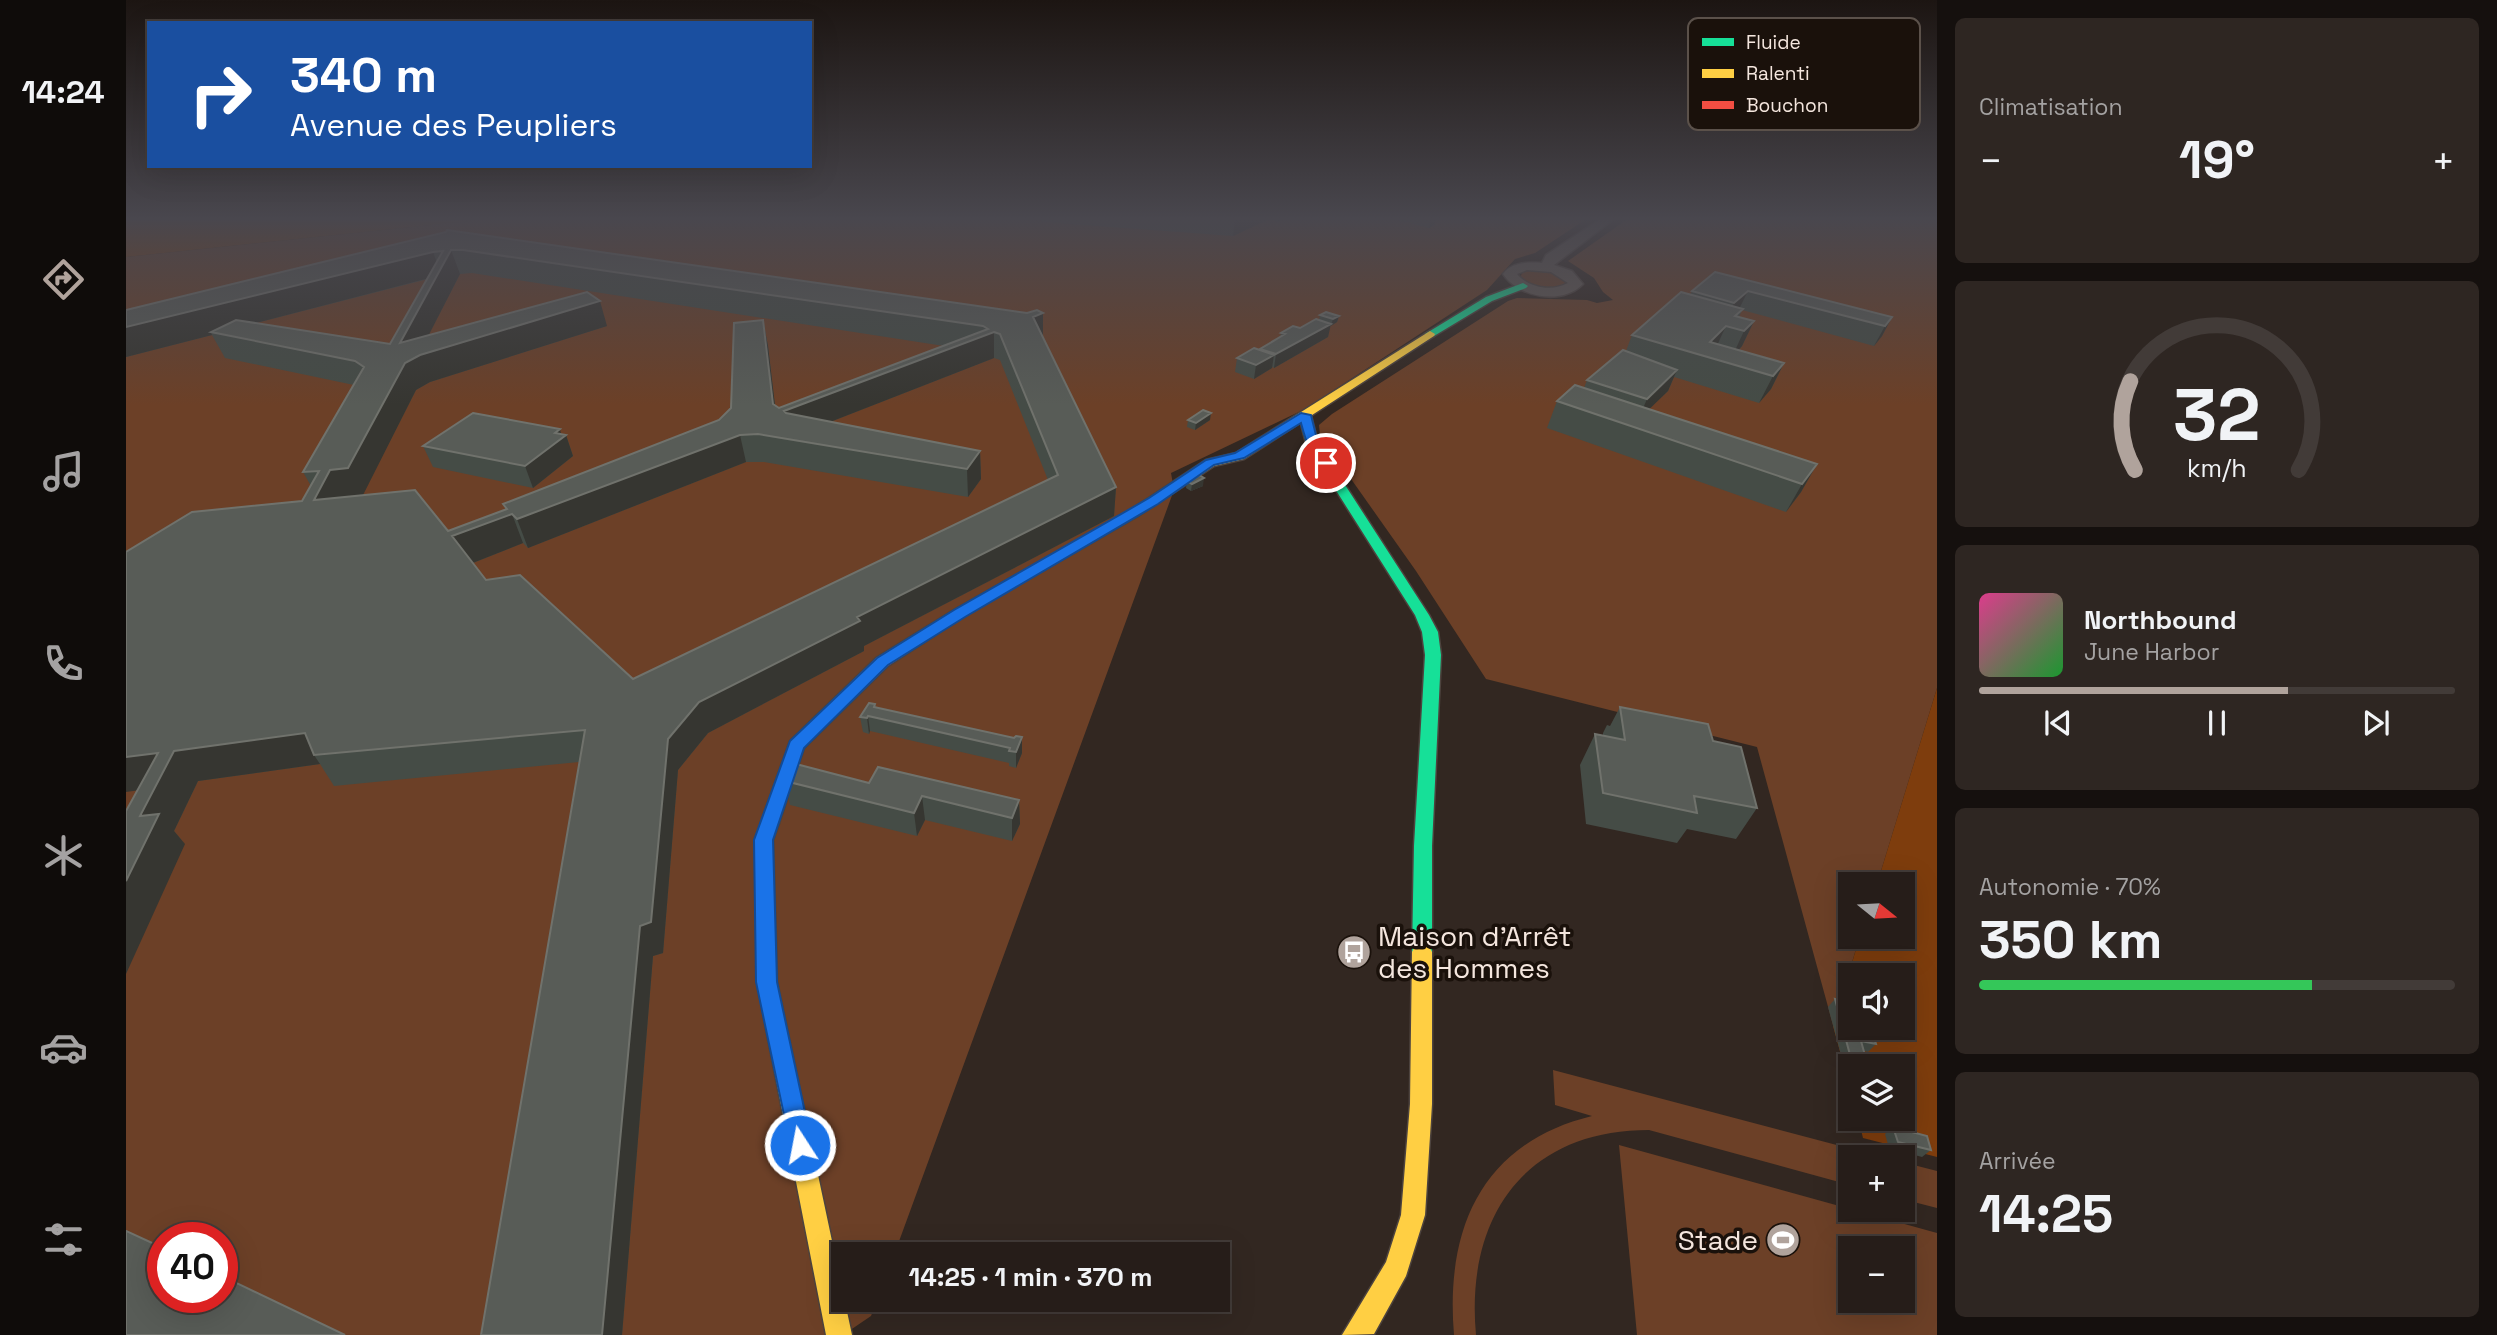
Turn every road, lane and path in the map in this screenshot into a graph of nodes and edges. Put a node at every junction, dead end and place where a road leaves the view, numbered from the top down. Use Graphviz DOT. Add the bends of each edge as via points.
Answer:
graph roads {
  1 [pos="1515,280"];
  2 [pos="1572,280"];
  3 [pos="1524,286"];
  4 [pos="1305,415"];
  5 [pos="839,1335"];
  6 [pos="1355,1335"];
  1 -- 3 [label="street"];
  2 -- 3 [label="street" via="1576,284 1567,290"];
  3 -- 4 [label="street" via="1457,317"];
  4 -- 5 [label="street" via="1240,456 1210,463 882,662 796,745 764,840 767,982"];
  4 -- 6 [label="street" via="1312,443 1422,615 1433,655 1423,846 1421,1104 1414,1204 1396,1267"];
}
